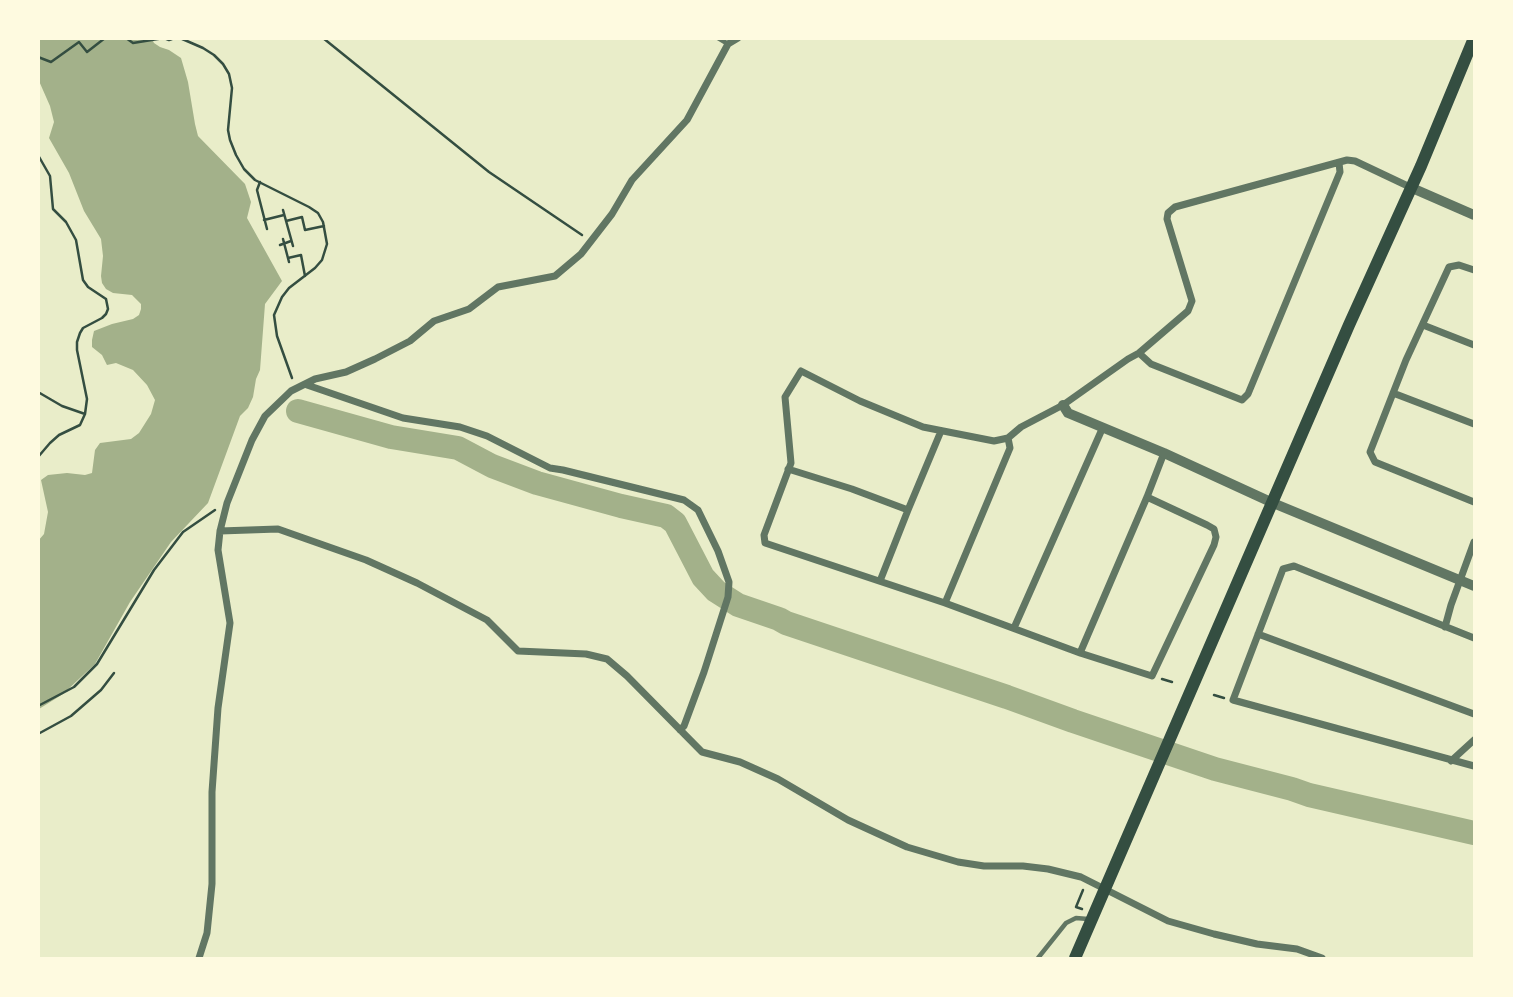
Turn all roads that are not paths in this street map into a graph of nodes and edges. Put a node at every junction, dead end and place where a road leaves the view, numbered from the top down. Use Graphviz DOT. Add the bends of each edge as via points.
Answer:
graph roads {
  1 [pos="718,38"];
  2 [pos="738,38"];
  3 [pos="1474,38"];
  4 [pos="728,44"];
  5 [pos="1339,163"];
  6 [pos="1412,188"];
  7 [pos="1475,215"];
  8 [pos="1475,270"];
  9 [pos="1423,325"];
  10 [pos="1475,345"];
  11 [pos="1139,353"];
  12 [pos="307,384"];
  13 [pos="1393,393"];
  14 [pos="1063,405"];
  15 [pos="1475,424"];
  16 [pos="1103,427"];
  17 [pos="942,431"];
  18 [pos="1008,439"];
  19 [pos="1164,453"];
  20 [pos="788,469"];
  21 [pos="1147,497"];
  22 [pos="1475,502"];
  23 [pos="1273,503"];
  24 [pos="908,510"];
  25 [pos="220,531"];
  26 [pos="1475,542"];
  27 [pos="880,581"];
  28 [pos="1460,581"];
  29 [pos="1475,586"];
  30 [pos="946,603"];
  31 [pos="1445,626"];
  32 [pos="1014,628"];
  33 [pos="1258,634"];
  34 [pos="1475,638"];
  35 [pos="1080,653"];
  36 [pos="1475,714"];
  37 [pos="680,730"];
  38 [pos="1475,740"];
  39 [pos="1451,761"];
  40 [pos="1475,766"];
  41 [pos="1092,920"];
  42 [pos="198,958"];
  43 [pos="1038,958"];
  44 [pos="1075,958"];
  45 [pos="1322,958"];
  1 -- 4 [label="lane"];
  2 -- 4 [label="street"];
  3 -- 6 [label="main road"];
  4 -- 12 [label="street" via="687,120 632,180 580,254 555,276 498,287 469,309 434,321 387,353"];
  5 -- 6 [label="street" via="1355,161"];
  5 -- 11 [label="street" via="1175,207 1168,213 1192,301 1182,317"];
  5 -- 11 [label="street" via="1340,172 1242,400 1151,364"];
  6 -- 7 [label="street"];
  6 -- 23 [label="main road"];
  8 -- 9 [label="street" via="1449,267"];
  9 -- 10 [label="street"];
  9 -- 13 [label="street"];
  11 -- 14 [label="street"];
  12 -- 25 [label="street" via="291,391 265,416 227,503"];
  12 -- 37 [label="street" via="404,418 460,427 550,468 684,500 698,510 729,582 728,597"];
  13 -- 15 [label="street"];
  13 -- 22 [label="street" via="1370,452 1376,463"];
  14 -- 16 [label="street" via="1068,413"];
  14 -- 18 [label="street"];
  16 -- 19 [label="street"];
  16 -- 32 [label="street"];
  17 -- 18 [label="street"];
  17 -- 20 [label="street" via="860,401 801,371 785,397"];
  17 -- 24 [label="street"];
  18 -- 30 [label="street" via="1010,448"];
  19 -- 21 [label="street"];
  19 -- 23 [label="street"];
  20 -- 24 [label="street"];
  20 -- 27 [label="street" via="765,543"];
  21 -- 35 [label="street"];
  21 -- 35 [label="street" via="1213,529 1214,545 1152,676"];
  23 -- 28 [label="street"];
  23 -- 41 [label="main road"];
  24 -- 27 [label="street"];
  25 -- 37 [label="street" via="278,529 366,560 487,620 518,651 607,659"];
  25 -- 42 [label="street" via="218,550 230,623 218,708 208,933"];
  26 -- 28 [label="street"];
  27 -- 30 [label="street"];
  28 -- 29 [label="street"];
  28 -- 31 [label="street"];
  30 -- 32 [label="street"];
  31 -- 33 [label="street" via="1294,566 1283,569"];
  31 -- 34 [label="street"];
  32 -- 35 [label="street"];
  33 -- 36 [label="street"];
  33 -- 39 [label="street" via="1233,700"];
  37 -- 45 [label="street" via="702,752 778,779 848,820 907,847 958,862 1048,869 1080,877 1168,921"];
  38 -- 39 [label="street"];
  39 -- 40 [label="street"];
  41 -- 43 [label="lane" via="1076,918 1066,923"];
  41 -- 44 [label="main road"];
}
